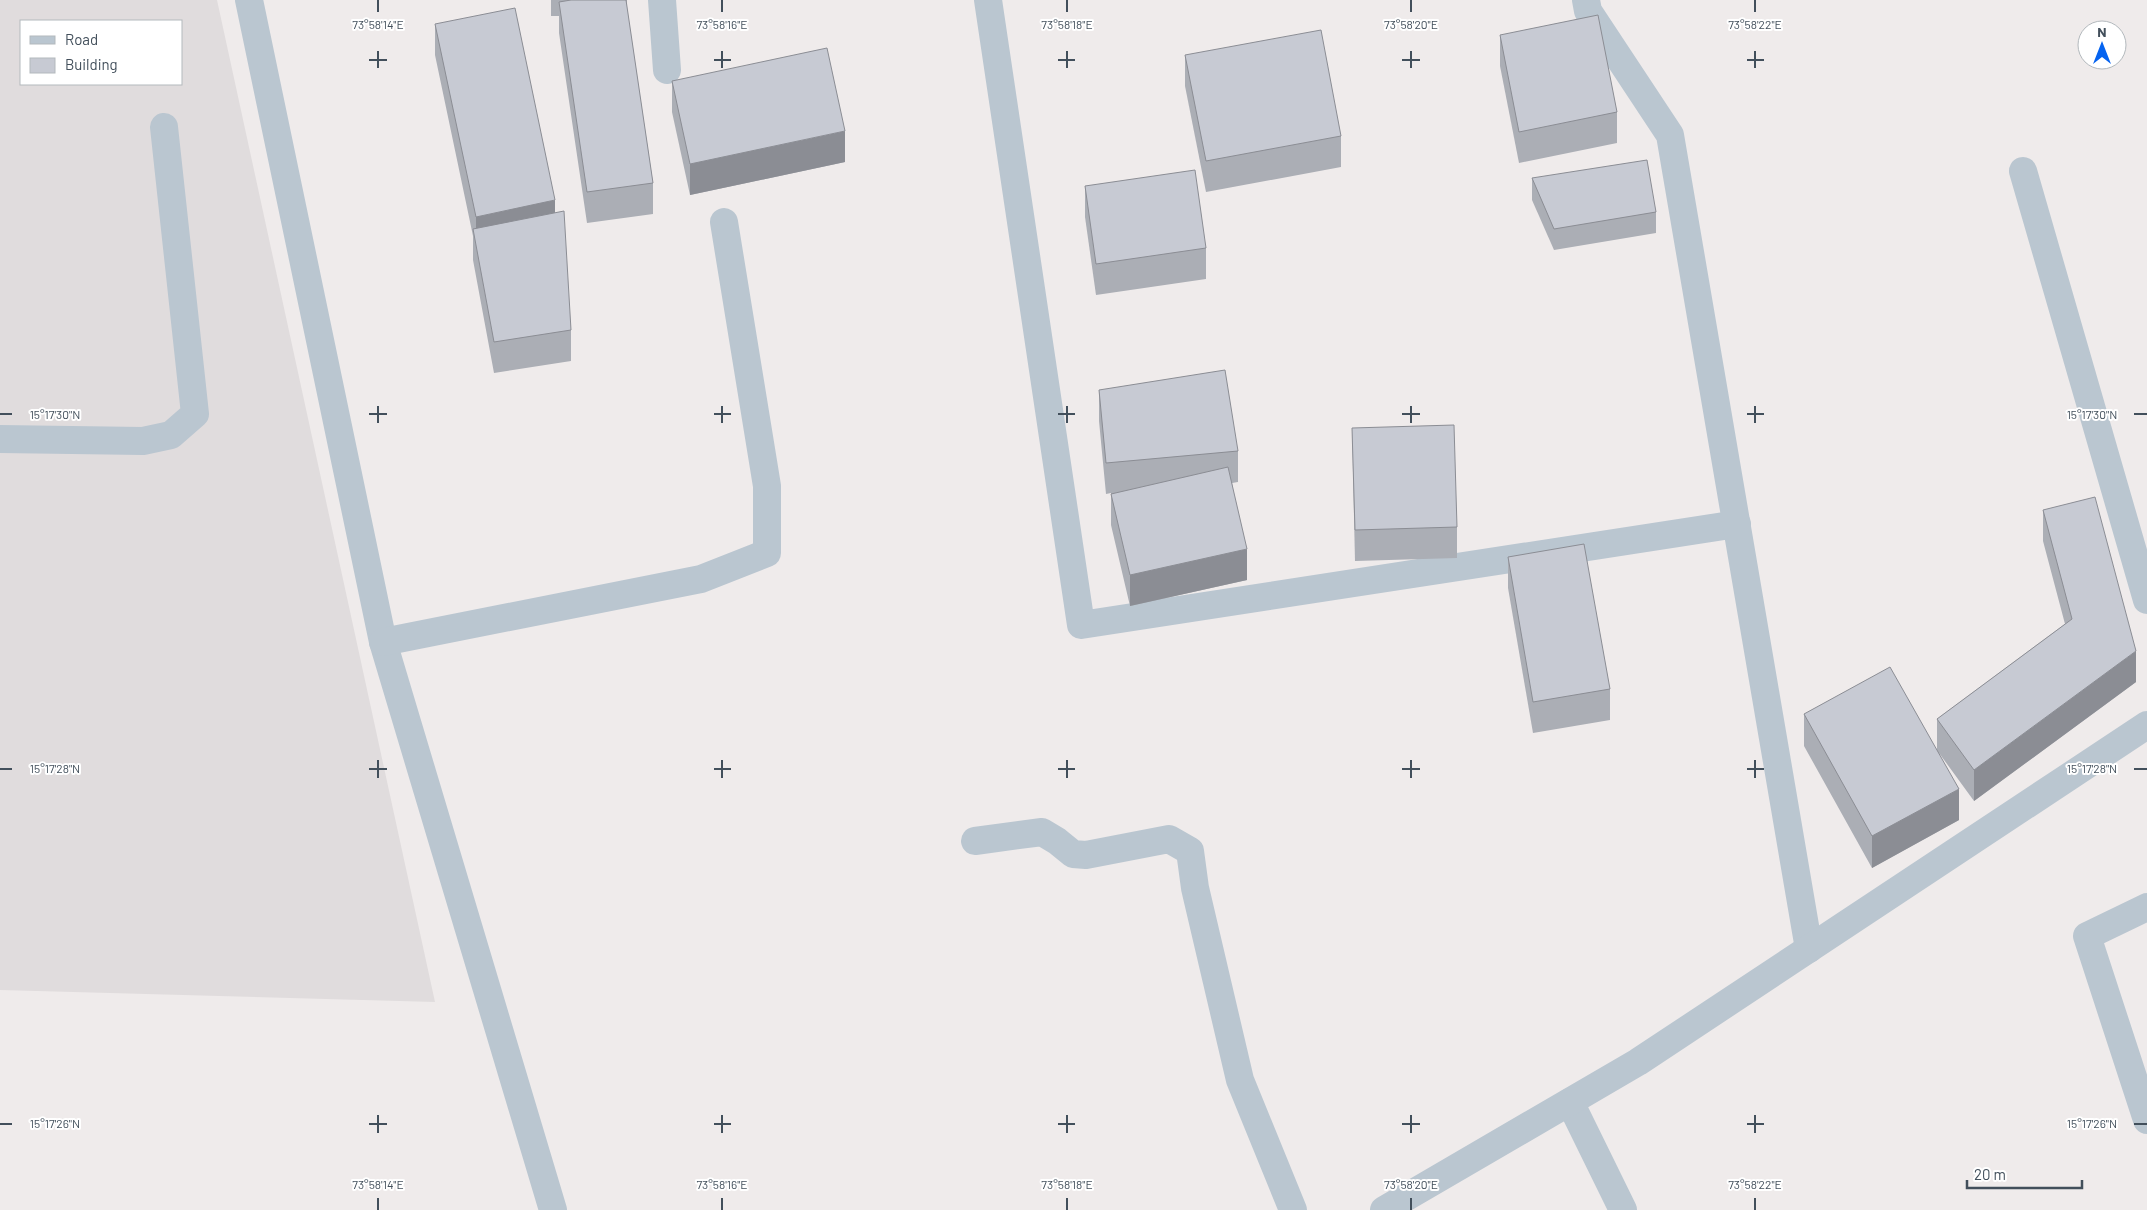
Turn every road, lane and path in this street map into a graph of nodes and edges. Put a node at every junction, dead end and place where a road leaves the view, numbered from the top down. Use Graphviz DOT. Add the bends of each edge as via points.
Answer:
graph roads {
  1 [pos="249,0"];
  2 [pos="662,0"];
  3 [pos="988,0"];
  4 [pos="1586,0"];
  5 [pos="667,70"];
  6 [pos="164,127"];
  7 [pos="2023,171"];
  8 [pos="724,222"];
  9 [pos="0,439"];
  10 [pos="1737,524"];
  11 [pos="2147,600"];
  12 [pos="383,642"];
  13 [pos="2147,725"];
  14 [pos="975,841"];
  15 [pos="2147,907"];
  16 [pos="1809,949"];
  17 [pos="1570,1102"];
  18 [pos="2147,1120"];
  19 [pos="553,1210"];
  20 [pos="1293,1210"];
  21 [pos="1384,1210"];
  22 [pos="1623,1210"];
  1 -- 12 [label="street"];
  2 -- 5 [label="street"];
  3 -- 10 [label="street" via="1081,626"];
  4 -- 10 [label="street" via="1588,11 1670,135"];
  6 -- 9 [label="street" via="195,414 171,434 143,441"];
  7 -- 11 [label="street"];
  8 -- 12 [label="street" via="767,486 767,553 701,579"];
  10 -- 16 [label="street"];
  12 -- 19 [label="street"];
  13 -- 16 [label="street"];
  14 -- 20 [label="street" via="1042,832 1073,854 1086,855 1169,839 1190,851 1195,888 1240,1080"];
  15 -- 18 [label="street" via="2087,936"];
  16 -- 17 [label="street" via="1638,1062"];
  17 -- 21 [label="street"];
  17 -- 22 [label="street"];
}
